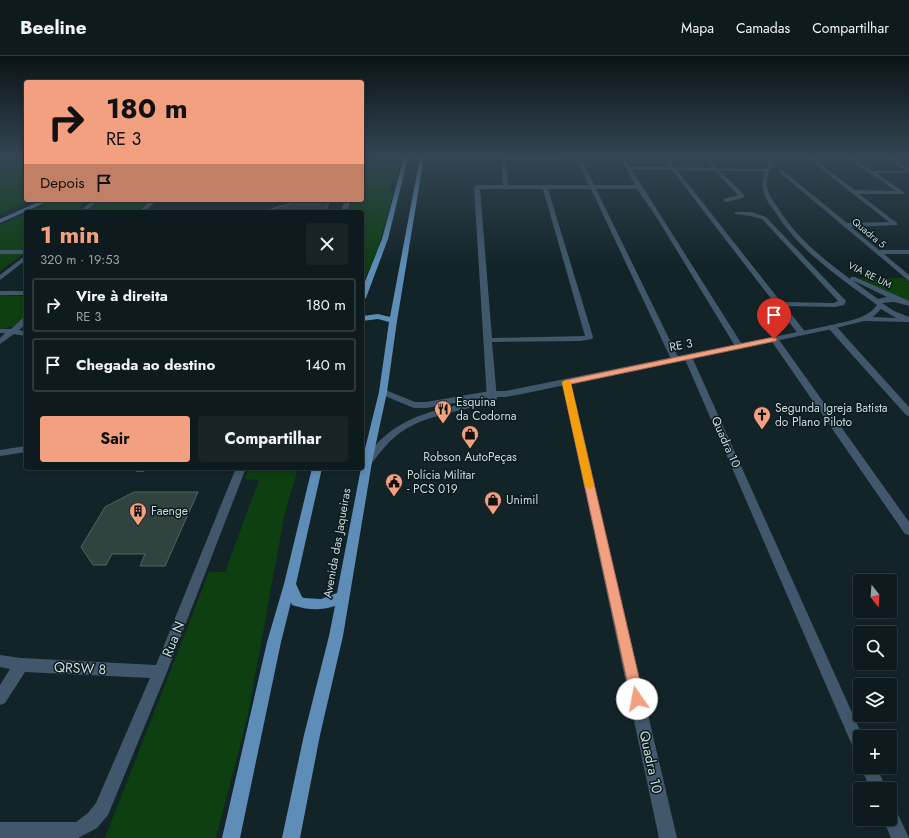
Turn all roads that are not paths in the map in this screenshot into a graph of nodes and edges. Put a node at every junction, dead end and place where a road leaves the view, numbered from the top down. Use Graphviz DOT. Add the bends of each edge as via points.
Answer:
graph roads {
  1 [pos="397,193"];
  2 [pos="416,193"];
  3 [pos="478,193"];
  4 [pos="547,193"];
  5 [pos="595,193"];
  6 [pos="643,193"];
  7 [pos="693,193"];
  8 [pos="740,193"];
  9 [pos="767,193"];
  10 [pos="809,193"];
  11 [pos="856,193"];
  12 [pos="726,200"];
  13 [pos="43,202"];
  14 [pos="94,202"];
  15 [pos="152,202"];
  16 [pos="24,210"];
  17 [pos="25,210"];
  18 [pos="84,210"];
  19 [pos="143,210"];
  20 [pos="737,213"];
  21 [pos="0,221"];
  22 [pos="846,225"];
  23 [pos="0,252"];
  24 [pos="24,252"];
  25 [pos="878,252"];
  26 [pos="908,252"];
  27 [pos="24,259"];
  28 [pos="833,268"];
  29 [pos="0,278"];
  30 [pos="909,279"];
  31 [pos="0,293"];
  32 [pos="24,293"];
  33 [pos="364,293"];
  34 [pos="898,300"];
  35 [pos="778,304"];
  36 [pos="879,304"];
  37 [pos="909,304"];
  38 [pos="364,318"];
  39 [pos="862,319"];
  40 [pos="908,320"];
  41 [pos="393,321"];
  42 [pos="24,322"];
  43 [pos="832,327"];
  44 [pos="0,331"];
  45 [pos="12,331"];
  46 [pos="802,333"];
  47 [pos="24,334"];
  48 [pos="774,339"];
  49 [pos="488,340"];
  50 [pos="0,342"];
  51 [pos="739,346"];
  52 [pos="688,357"];
  53 [pos="675,359"];
  54 [pos="566,382"];
  55 [pos="383,392"];
  56 [pos="491,397"];
  57 [pos="909,413"];
  58 [pos="24,449"];
  59 [pos="0,453"];
  60 [pos="367,462"];
  61 [pos="240,470"];
  62 [pos="317,470"];
  63 [pos="909,531"];
  64 [pos="290,584"];
  65 [pos="344,596"];
  66 [pos="0,661"];
  67 [pos="21,665"];
  68 [pos="160,672"];
  69 [pos="0,698"];
  70 [pos="853,731"];
  71 [pos="895,826"];
  72 [pos="0,831"];
  73 [pos="231,838"];
  74 [pos="291,838"];
  75 [pos="668,838"];
  76 [pos="900,838"];
  1 -- 33 [label="main road" via="385,239"];
  2 -- 41 [label="main road, Avenida das Jaqueiras"];
  3 -- 49 [label="street"];
  4 -- 49 [label="street" via="589,338"];
  5 -- 53 [label="street"];
  6 -- 51 [label="street"];
  7 -- 35 [label="street"];
  8 -- 12 [label="street" via="739,198"];
  9 -- 28 [label="street, VIA RE UM" via="778,214 808,250"];
  10 -- 22 [label="street, Quadra 5"];
  11 -- 22 [label="street" via="895,224"];
  13 -- 17 [label="main road"];
  14 -- 18 [label="street"];
  15 -- 19 [label="street"];
  16 -- 21 [label="main road"];
  20 -- 35 [label="street" via="764,218 842,301 835,305"];
  22 -- 25 [label="street, Quadra 5"];
  23 -- 24 [label="street"];
  25 -- 26 [label="street"];
  25 -- 30 [label="street, Quadra 5"];
  27 -- 29 [label="street"];
  28 -- 34 [label="street, VIA RE UM"];
  28 -- 36 [label="street, VIA RE UM"];
  31 -- 32 [label="street"];
  34 -- 36 [label="street" via="883,300"];
  34 -- 37 [label="street, VIA RE UM"];
  35 -- 46 [label="street"];
  36 -- 39 [label="street, RE 3" via="875,313"];
  36 -- 40 [label="street, VIA RE UM" via="898,317"];
  38 -- 41 [label="main road" via="379,316"];
  39 -- 40 [label="street, RE 3"];
  39 -- 43 [label="street, RE 3"];
  41 -- 55 [label="main road, Avenida das Jaqueiras"];
  42 -- 45 [label="street"];
  43 -- 46 [label="street, RE 3"];
  43 -- 57 [label="street"];
  44 -- 45 [label="street"];
  45 -- 47 [label="street"];
  45 -- 50 [label="street"];
  46 -- 48 [label="street, RE 3"];
  48 -- 51 [label="street, RE 3"];
  48 -- 63 [label="street"];
  49 -- 56 [label="street"];
  51 -- 52 [label="street, RE 3"];
  52 -- 53 [label="street, RE 3"];
  52 -- 70 [label="street, Quadra 10"];
  53 -- 54 [label="street, RE 3"];
  54 -- 56 [label="street, RE 3"];
  54 -- 75 [label="street, Quadra 10"];
  55 -- 56 [label="street, RE 3" via="392,398 414,405"];
  55 -- 60 [label="main road, Avenida das Jaqueiras"];
  56 -- 60 [label="street, RE 3" via="424,417 398,429"];
  58 -- 59 [label="street"];
  60 -- 65 [label="main road, Avenida das Jaqueiras"];
  61 -- 68 [label="street, Rua N"];
  62 -- 64 [label="main road"];
  64 -- 65 [label="main road" via="297,601 311,606 325,605"];
  64 -- 73 [label="main road" via="274,642"];
  65 -- 74 [label="main road, Avenida das Jaqueiras"];
  66 -- 67 [label="street, QRSW 8"];
  67 -- 68 [label="street, QRSW 8"];
  67 -- 69 [label="street"];
  68 -- 72 [label="street, Rua N" via="102,809 94,821 77,830"];
  71 -- 76 [label="street"];
}
